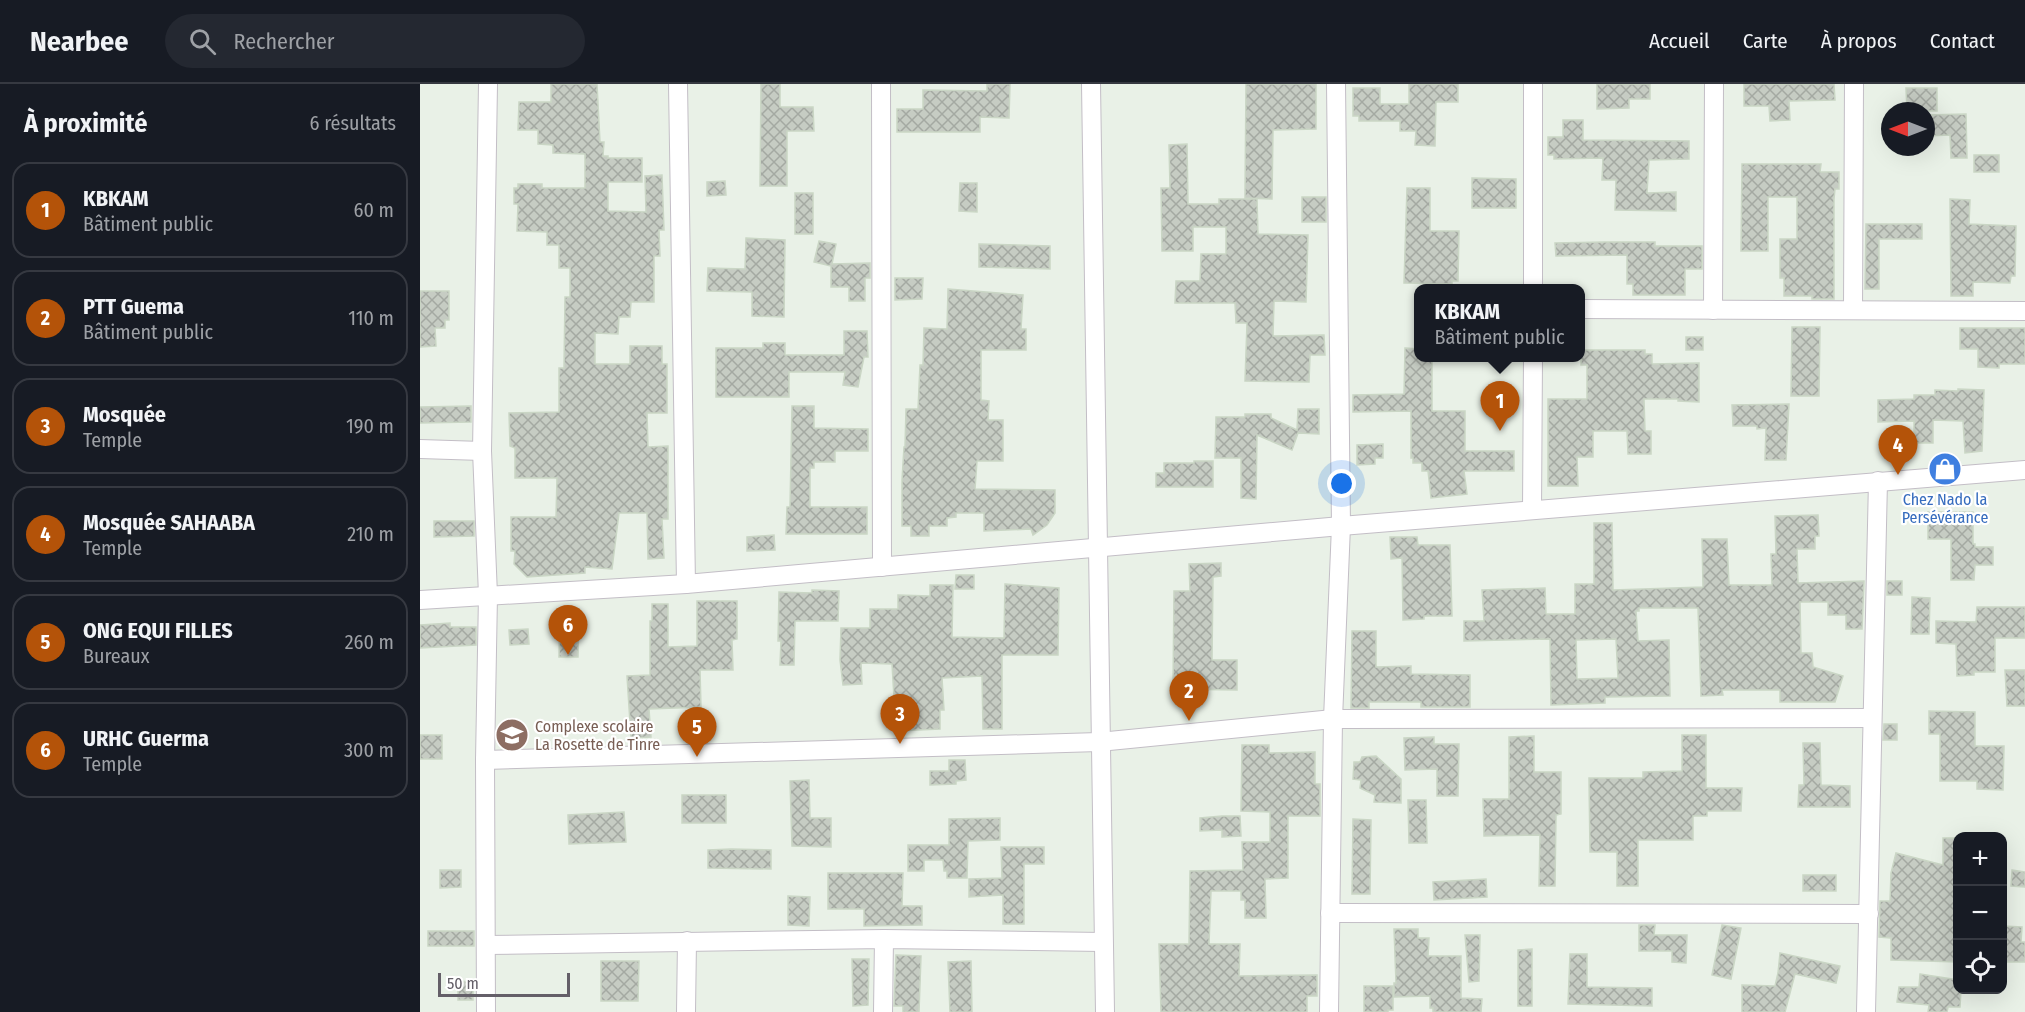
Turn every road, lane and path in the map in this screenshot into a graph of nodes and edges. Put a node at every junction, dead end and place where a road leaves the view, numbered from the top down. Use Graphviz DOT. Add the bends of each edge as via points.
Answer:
graph roads {
  1 [pos="488,84"];
  2 [pos="678,84"];
  3 [pos="881,84"];
  4 [pos="1091,84"];
  5 [pos="1336,84"];
  6 [pos="1533,84"];
  7 [pos="1714,84"];
  8 [pos="1854,84"];
  9 [pos="1533,284"];
  10 [pos="1585,309"];
  11 [pos="1853,309"];
  12 [pos="1713,310"];
  13 [pos="2025,311"];
  14 [pos="1533,362"];
  15 [pos="420,448"];
  16 [pos="482,451"];
  17 [pos="2025,470"];
  18 [pos="1878,481"];
  19 [pos="1532,510"];
  20 [pos="1341,526"];
  21 [pos="1099,549"];
  22 [pos="882,567"];
  23 [pos="686,584"];
  24 [pos="488,595"];
  25 [pos="420,600"];
  26 [pos="1872,718"];
  27 [pos="1333,719"];
  28 [pos="1100,742"];
  29 [pos="485,760"];
  30 [pos="1330,913"];
  31 [pos="1869,914"];
  32 [pos="884,939"];
  33 [pos="687,941"];
  34 [pos="1103,942"];
  35 [pos="486,945"];
  36 [pos="486,1012"];
  37 [pos="686,1012"];
  38 [pos="883,1012"];
  39 [pos="1105,1012"];
  40 [pos="1329,1012"];
  41 [pos="1866,1012"];
  1 -- 16 [label="street"];
  2 -- 23 [label="street"];
  3 -- 22 [label="street"];
  4 -- 21 [label="street"];
  5 -- 20 [label="street"];
  6 -- 9 [label="street"];
  7 -- 12 [label="street"];
  8 -- 11 [label="street"];
  10 -- 12 [label="street"];
  11 -- 12 [label="street"];
  11 -- 13 [label="street"];
  14 -- 19 [label="street"];
  15 -- 16 [label="street"];
  16 -- 24 [label="street"];
  17 -- 18 [label="street"];
  18 -- 19 [label="street"];
  18 -- 26 [label="street"];
  19 -- 20 [label="street"];
  20 -- 21 [label="street"];
  20 -- 27 [label="street"];
  21 -- 22 [label="street"];
  21 -- 28 [label="street"];
  22 -- 23 [label="street"];
  23 -- 24 [label="street"];
  24 -- 25 [label="street"];
  24 -- 29 [label="street"];
  26 -- 27 [label="street"];
  26 -- 31 [label="street"];
  27 -- 28 [label="street"];
  27 -- 30 [label="street"];
  28 -- 29 [label="street"];
  28 -- 34 [label="street"];
  29 -- 35 [label="street"];
  30 -- 31 [label="street"];
  30 -- 40 [label="street"];
  31 -- 41 [label="street"];
  32 -- 33 [label="street"];
  32 -- 34 [label="street"];
  32 -- 38 [label="street"];
  33 -- 35 [label="street"];
  33 -- 37 [label="street"];
  34 -- 39 [label="street"];
  35 -- 36 [label="street"];
}
